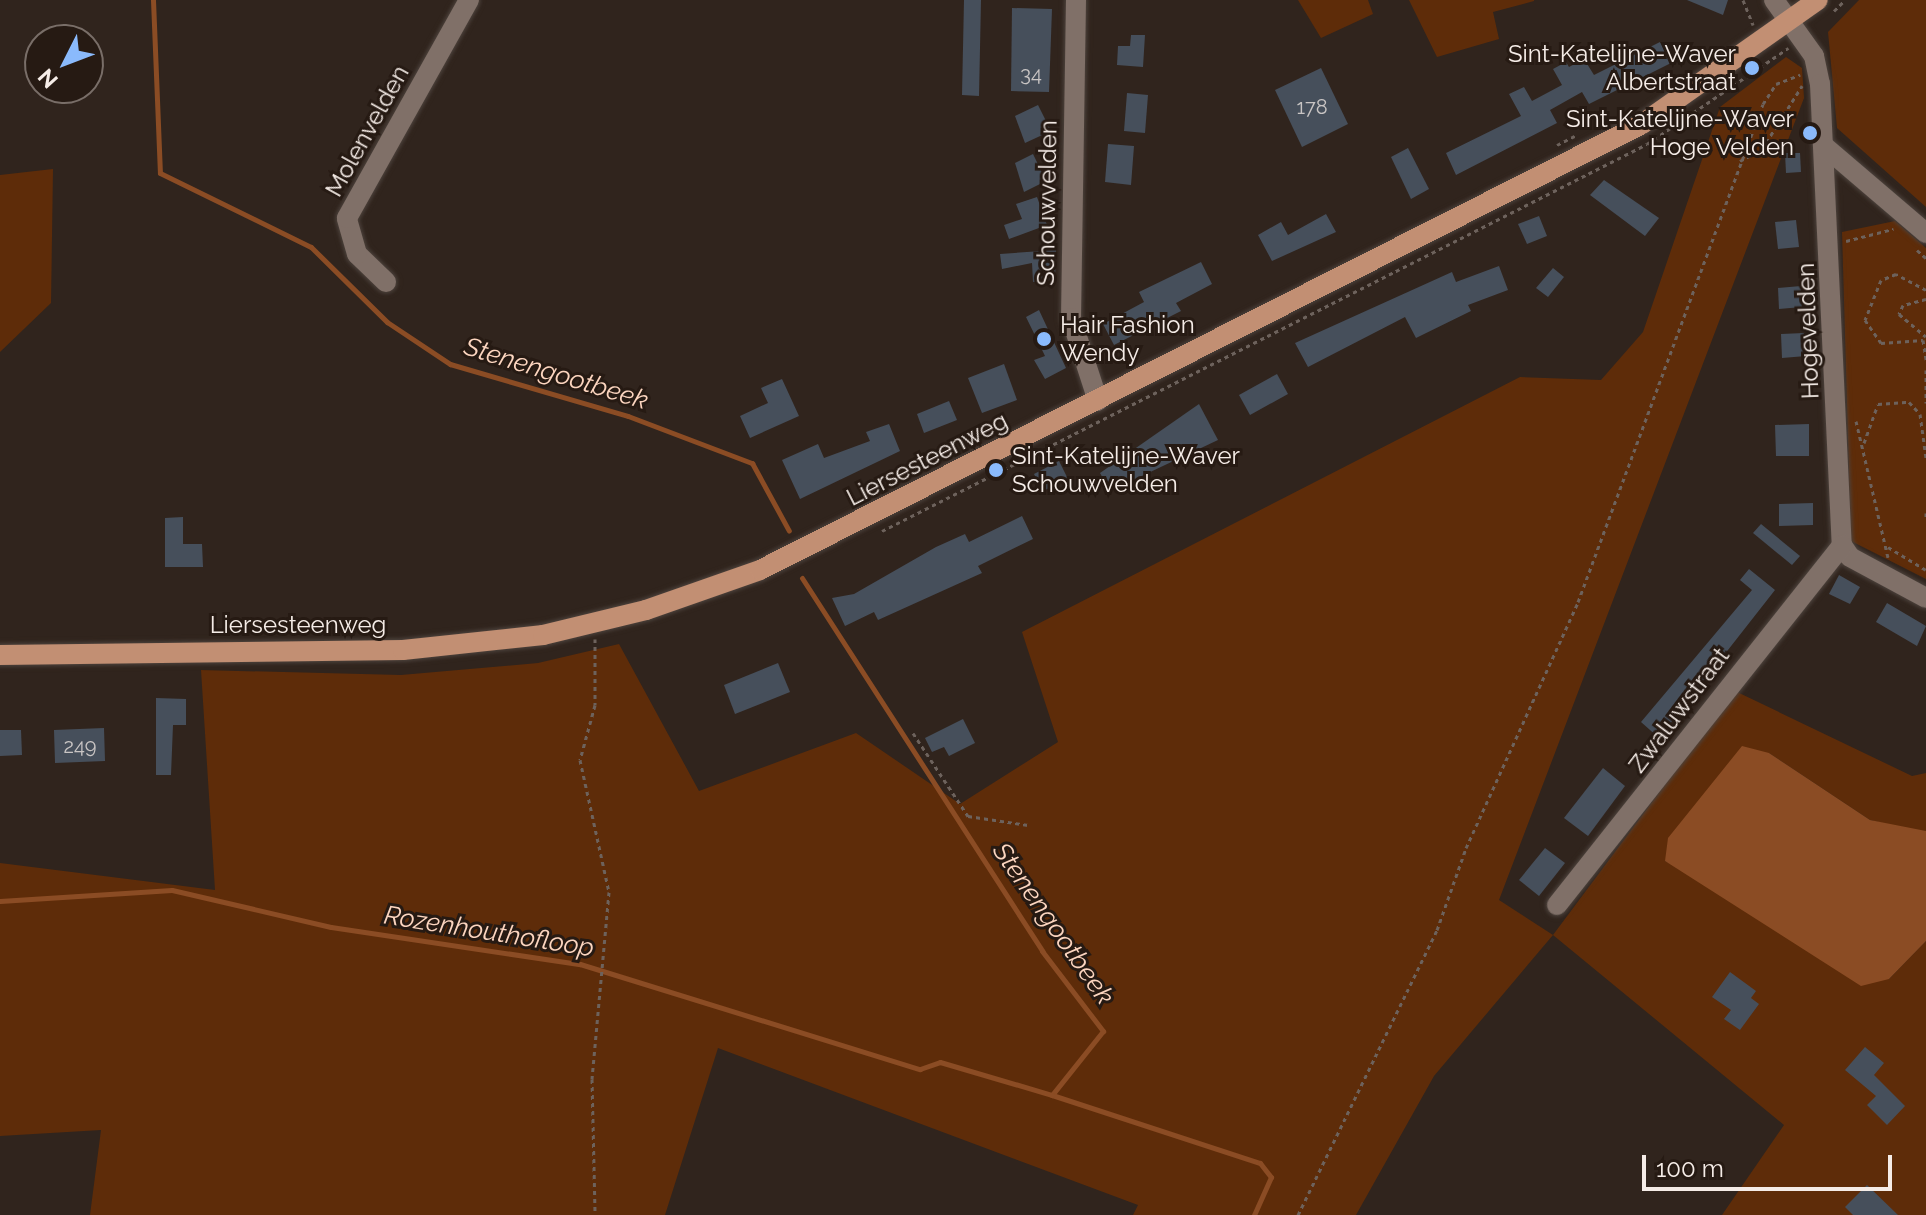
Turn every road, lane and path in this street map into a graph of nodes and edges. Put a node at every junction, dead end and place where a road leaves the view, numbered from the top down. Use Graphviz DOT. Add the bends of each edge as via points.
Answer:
graph roads {
  1 [pos="469,0"];
  2 [pos="1076,0"];
  3 [pos="1743,0"];
  4 [pos="1774,0"];
  5 [pos="1845,0"];
  6 [pos="1825,6"];
  7 [pos="1791,22"];
  8 [pos="1753,25"];
  9 [pos="1818,70"];
  10 [pos="1824,146"];
  11 [pos="1740,161"];
  12 [pos="1926,233"];
  13 [pos="1831,245"];
  14 [pos="1926,258"];
  15 [pos="386,282"];
  16 [pos="1926,290"];
  17 [pos="1926,299"];
  18 [pos="1926,337"];
  19 [pos="1926,360"];
  20 [pos="1926,370"];
  21 [pos="1098,401"];
  22 [pos="1926,403"];
  23 [pos="1926,458"];
  24 [pos="1842,545"];
  25 [pos="1926,570"];
  26 [pos="1926,598"];
  27 [pos="592,623"];
  28 [pos="0,655"];
  29 [pos="913,733"];
  30 [pos="1028,825"];
  31 [pos="1557,905"];
  32 [pos="595,1215"];
  33 [pos="1298,1215"];
  1 -- 15 [label="street, Molenvelden" via="347,218 357,254"];
  2 -- 21 [label="street, Schouwvelden" via="1071,318"];
  3 -- 8 [label="path"];
  4 -- 7 [label="street, Hogevelden"];
  5 -- 6 [label="path"];
  6 -- 7 [label="main road, Liersesteenweg"];
  7 -- 9 [label="street, Hogevelden"];
  7 -- 21 [label="main road, Liersesteenweg" via="1642,124"];
  9 -- 10 [label="street, Hogevelden"];
  9 -- 11 [label="path" via="1762,149"];
  9 -- 11 [label="path" via="1776,84"];
  10 -- 12 [label="street"];
  10 -- 13 [label="street, Hogevelden"];
  11 -- 33 [label="path" via="1578,602 1466,848 1437,930"];
  13 -- 14 [label="path" via="1894,229"];
  13 -- 24 [label="street, Hogevelden"];
  16 -- 19 [label="path" via="1896,274 1881,280 1865,320 1881,343 1923,340"];
  17 -- 18 [label="path" via="1903,305 1899,314"];
  20 -- 22 [label="path"];
  21 -- 27 [label="main road, Liersesteenweg" via="760,570"];
  23 -- 25 [label="path" via="1920,414 1909,402 1878,404 1864,443 1871,499 1888,547"];
  24 -- 26 [label="street" via="1850,557"];
  24 -- 31 [label="street, Zwaluwstraat"];
  27 -- 28 [label="main road, Liersesteenweg" via="403,650"];
  27 -- 32 [label="path" via="596,693 580,760 609,892 592,1079"];
  29 -- 30 [label="path" via="968,816"];
}
